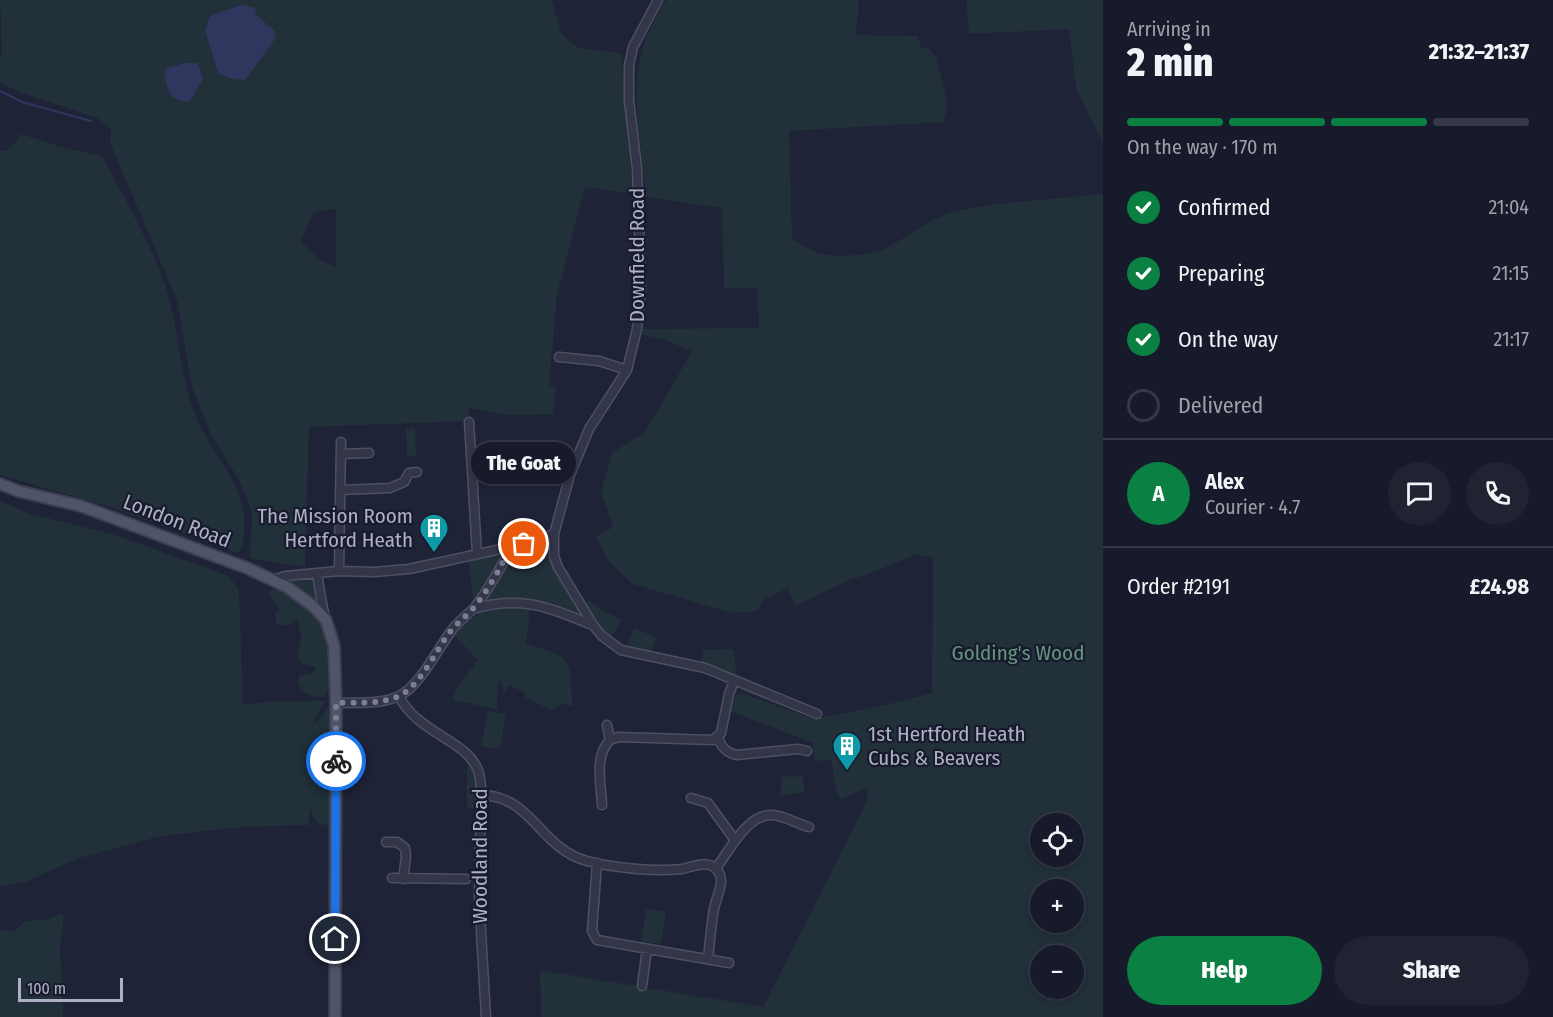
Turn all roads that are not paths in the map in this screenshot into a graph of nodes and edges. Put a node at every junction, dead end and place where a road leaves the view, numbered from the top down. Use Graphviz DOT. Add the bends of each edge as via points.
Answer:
graph roads {
  1 [pos="658,0"];
  2 [pos="559,357"];
  3 [pos="627,369"];
  4 [pos="469,422"];
  5 [pos="340,442"];
  6 [pos="369,453"];
  7 [pos="341,454"];
  8 [pos="417,472"];
  9 [pos="0,484"];
  10 [pos="340,490"];
  11 [pos="554,534"];
  12 [pos="532,542"];
  13 [pos="510,547"];
  14 [pos="553,550"];
  15 [pos="477,554"];
  16 [pos="339,571"];
  17 [pos="317,574"];
  18 [pos="273,580"];
  19 [pos="473,609"];
  20 [pos="326,620"];
  21 [pos="593,625"];
  22 [pos="734,681"];
  23 [pos="399,696"];
  24 [pos="336,703"];
  25 [pos="817,714"];
  26 [pos="607,725"];
  27 [pos="718,737"];
  28 [pos="610,740"];
  29 [pos="807,751"];
  30 [pos="481,795"];
  31 [pos="691,798"];
  32 [pos="602,805"];
  33 [pos="809,827"];
  34 [pos="734,839"];
  35 [pos="386,842"];
  36 [pos="480,862"];
  37 [pos="597,863"];
  38 [pos="716,868"];
  39 [pos="392,878"];
  40 [pos="403,879"];
  41 [pos="466,879"];
  42 [pos="479,897"];
  43 [pos="647,949"];
  44 [pos="708,959"];
  45 [pos="729,963"];
  46 [pos="642,986"];
  47 [pos="335,1017"];
  48 [pos="486,1017"];
  1 -- 3 [label="street, Downfield Road" via="633,47 629,65 641,289 638,329"];
  2 -- 3 [label="street" via="599,361"];
  3 -- 11 [label="street, Downfield Road" via="589,429"];
  4 -- 15 [label="street"];
  5 -- 7 [label="street"];
  6 -- 7 [label="street"];
  7 -- 10 [label="street"];
  8 -- 10 [label="street" via="409,473 404,482 390,488"];
  9 -- 18 [label="main road, London Road" via="81,506"];
  10 -- 16 [label="street"];
  11 -- 12 [label="street"];
  11 -- 14 [label="street, Downfield Road"];
  12 -- 13 [label="street"];
  12 -- 14 [label="street"];
  13 -- 15 [label="street"];
  13 -- 19 [label="street"];
  14 -- 21 [label="street" via="558,567"];
  15 -- 16 [label="street" via="394,570"];
  16 -- 17 [label="street"];
  17 -- 18 [label="street"];
  17 -- 20 [label="street"];
  18 -- 20 [label="main road, London Road" via="300,596"];
  19 -- 21 [label="street" via="491,604 543,605"];
  19 -- 23 [label="street" via="454,627 415,682"];
  20 -- 24 [label="main road" via="334,646"];
  21 -- 22 [label="street" via="625,651 705,668"];
  22 -- 25 [label="street"];
  22 -- 27 [label="street"];
  23 -- 24 [label="street" via="382,701"];
  23 -- 30 [label="street, Woodland Road" via="414,718 474,763 480,776"];
  24 -- 47 [label="main road"];
  26 -- 28 [label="street"];
  27 -- 28 [label="street" via="708,742 618,737"];
  27 -- 29 [label="street" via="722,747 737,755"];
  28 -- 32 [label="street" via="600,755"];
  30 -- 36 [label="street, Woodland Road"];
  30 -- 37 [label="street" via="498,796 514,803 565,852"];
  31 -- 34 [label="street" via="711,806"];
  33 -- 34 [label="street" via="765,815"];
  34 -- 38 [label="street"];
  35 -- 40 [label="street" via="398,842 405,848"];
  36 -- 41 [label="street"];
  36 -- 42 [label="street, Woodland Road"];
  37 -- 38 [label="street" via="668,869 709,864"];
  37 -- 43 [label="street" via="594,936 601,942"];
  38 -- 44 [label="street" via="721,885 713,913"];
  39 -- 40 [label="street"];
  40 -- 41 [label="street"];
  41 -- 42 [label="street"];
  42 -- 48 [label="street, Woodland Road"];
  43 -- 44 [label="street"];
  43 -- 46 [label="street"];
  44 -- 45 [label="street"];
}
